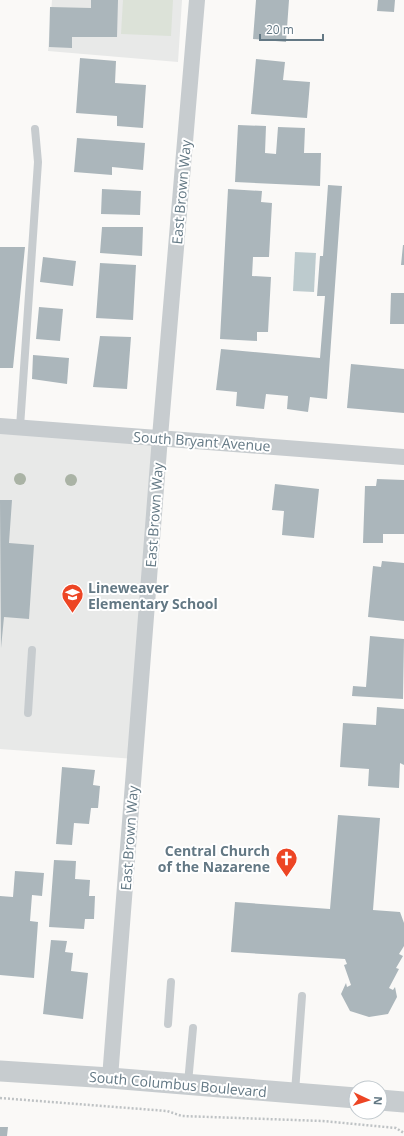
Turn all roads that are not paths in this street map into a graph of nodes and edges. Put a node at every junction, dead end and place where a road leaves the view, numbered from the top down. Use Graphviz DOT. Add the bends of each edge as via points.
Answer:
graph roads {
  1 [pos="197,0"];
  2 [pos="35,129"];
  3 [pos="0,426"];
  4 [pos="20,427"];
  5 [pos="160,438"];
  6 [pos="404,457"];
  7 [pos="32,650"];
  8 [pos="28,712"];
  9 [pos="171,982"];
  10 [pos="302,996"];
  11 [pos="168,1024"];
  12 [pos="193,1028"];
  13 [pos="0,1070"];
  14 [pos="110,1078"];
  15 [pos="188,1084"];
  16 [pos="294,1093"];
  17 [pos="348,1097"];
  18 [pos="388,1101"];
  19 [pos="404,1102"];
  1 -- 5 [label="street, East Brown Way"];
  2 -- 4 [label="lane" via="38,162"];
  3 -- 4 [label="street, South Bryant Avenue"];
  4 -- 5 [label="street, South Bryant Avenue"];
  5 -- 6 [label="street, South Bryant Avenue"];
  5 -- 14 [label="street, East Brown Way"];
  7 -- 8 [label="lane"];
  9 -- 11 [label="lane"];
  10 -- 16 [label="lane"];
  12 -- 15 [label="lane"];
  13 -- 14 [label="street, South Columbus Boulevard"];
  14 -- 15 [label="street, South Columbus Boulevard"];
  15 -- 16 [label="street, South Columbus Boulevard"];
  16 -- 17 [label="street, South Columbus Boulevard"];
  18 -- 19 [label="street"];
}
